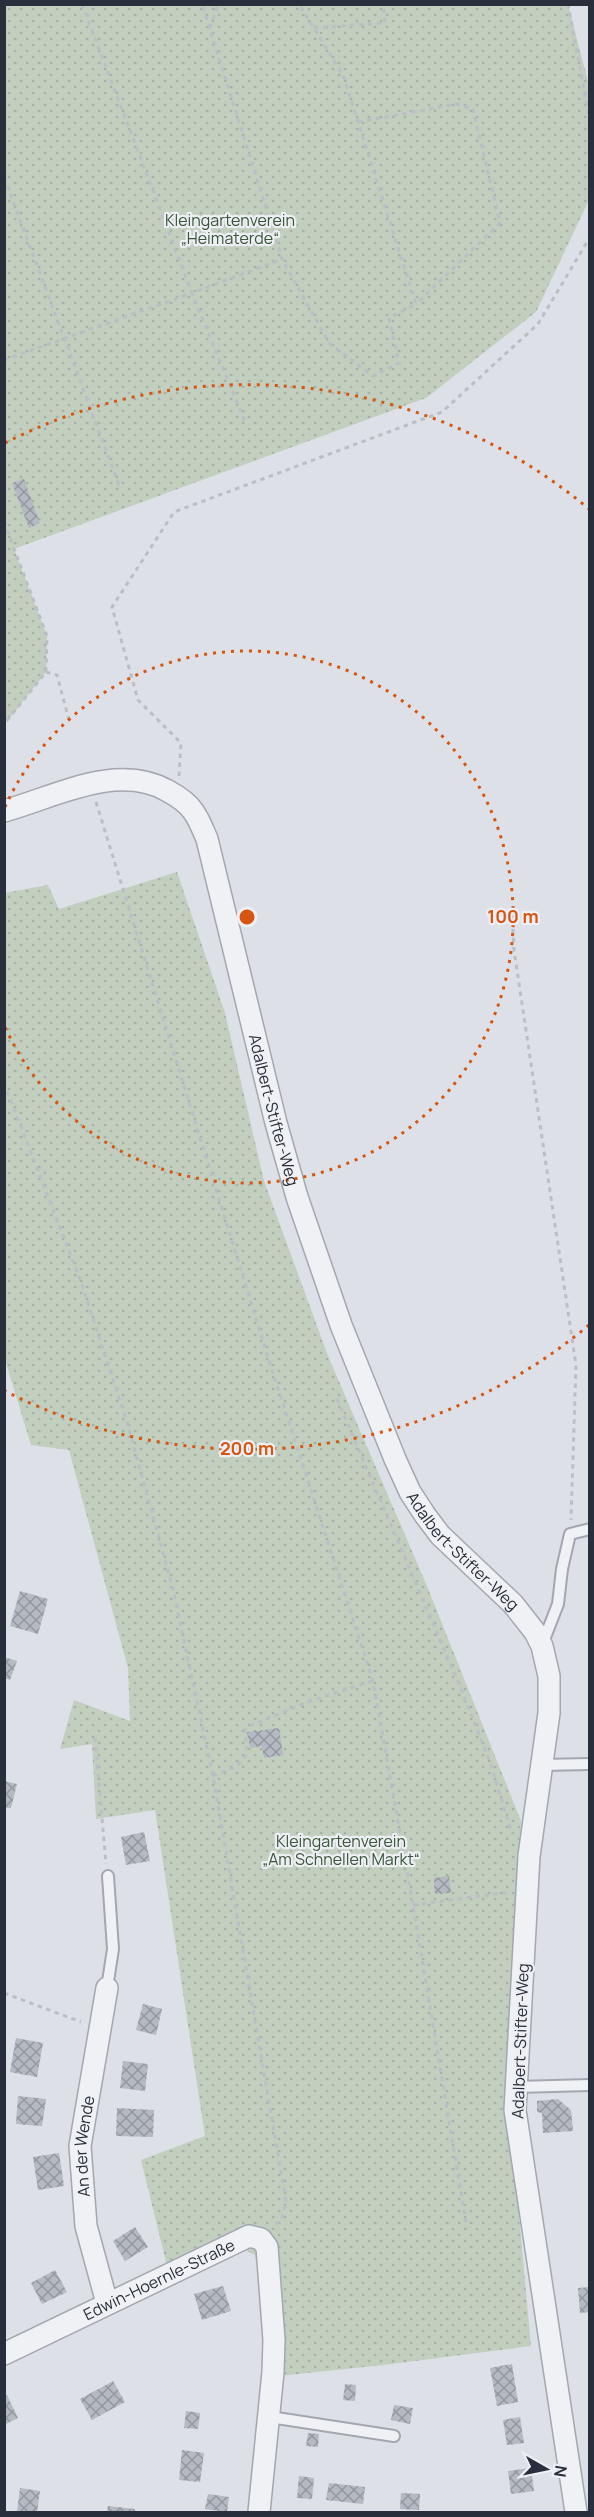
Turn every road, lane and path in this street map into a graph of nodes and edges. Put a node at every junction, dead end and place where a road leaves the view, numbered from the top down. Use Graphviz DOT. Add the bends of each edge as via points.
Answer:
graph roads {
  1 [pos="82,4"];
  2 [pos="218,4"];
  3 [pos="299,4"];
  4 [pos="383,4"];
  5 [pos="568,4"];
  6 [pos="203,7"];
  7 [pos="314,28"];
  8 [pos="210,29"];
  9 [pos="358,122"];
  10 [pos="590,122"];
  11 [pos="4,177"];
  12 [pos="590,237"];
  13 [pos="282,258"];
  14 [pos="192,293"];
  15 [pos="416,304"];
  16 [pos="64,337"];
  17 [pos="4,360"];
  18 [pos="244,422"];
  19 [pos="119,485"];
  20 [pos="4,522"];
  21 [pos="46,672"];
  22 [pos="4,724"];
  23 [pos="70,724"];
  24 [pos="91,784"];
  25 [pos="177,796"];
  26 [pos="4,811"];
  27 [pos="512,911"];
  28 [pos="4,1083"];
  29 [pos="337,1399"];
  30 [pos="590,1529"];
  31 [pos="570,1534"];
  32 [pos="542,1646"];
  33 [pos="373,1681"];
  34 [pos="95,1738"];
  35 [pos="590,1764"];
  36 [pos="541,1765"];
  37 [pos="213,1776"];
  38 [pos="529,1856"];
  39 [pos="108,1876"];
  40 [pos="510,1892"];
  41 [pos="413,1905"];
  42 [pos="107,1988"];
  43 [pos="4,1992"];
  44 [pos="100,2030"];
  45 [pos="590,2085"];
  46 [pos="516,2087"];
  47 [pos="467,2228"];
  48 [pos="249,2236"];
  49 [pos="107,2304"];
  50 [pos="4,2354"];
  51 [pos="270,2417"];
  52 [pos="394,2436"];
  53 [pos="259,2512"];
  54 [pos="576,2512"];
  1 -- 14 [label="path"];
  2 -- 8 [label="path"];
  3 -- 7 [label="path"];
  4 -- 7 [label="path" via="385,23"];
  5 -- 10 [label="path"];
  6 -- 8 [label="path"];
  7 -- 9 [label="path" via="343,75"];
  8 -- 13 [label="path"];
  9 -- 15 [label="path"];
  9 -- 15 [label="path" via="457,104 473,109 500,223"];
  11 -- 16 [label="path"];
  12 -- 25 [label="path" via="538,324 442,412 174,512 112,607 138,700 181,743"];
  13 -- 14 [label="path"];
  13 -- 15 [label="path" via="329,343 373,376 399,363 389,318"];
  14 -- 16 [label="path"];
  14 -- 18 [label="path"];
  16 -- 17 [label="path"];
  16 -- 19 [label="path"];
  20 -- 21 [label="path" via="46,636"];
  21 -- 22 [label="path"];
  21 -- 23 [label="path" via="57,675"];
  24 -- 25 [label="street, Adalbert-Stifter-Weg" via="137,780"];
  24 -- 26 [label="street, Adalbert-Stifter-Weg"];
  24 -- 33 [label="path"];
  25 -- 32 [label="street, Adalbert-Stifter-Weg" via="192,809 207,839 297,1197 341,1325 395,1459 424,1515 464,1560 513,1604"];
  27 -- 31 [label="path" via="514,950 576,1365"];
  28 -- 37 [label="path" via="81,1282 127,1422 172,1585"];
  29 -- 38 [label="path" via="482,1742 509,1829"];
  30 -- 31 [label="lane"];
  31 -- 32 [label="lane" via="558,1604"];
  32 -- 36 [label="street, Adalbert-Stifter-Weg" via="549,1676 549,1713"];
  33 -- 37 [label="path" via="249,1726 245,1730 247,1754 237,1766"];
  33 -- 41 [label="path"];
  34 -- 39 [label="path"];
  35 -- 36 [label="lane"];
  36 -- 38 [label="street, Adalbert-Stifter-Weg"];
  37 -- 48 [label="path" via="286,2201 281,2221"];
  38 -- 46 [label="street, Adalbert-Stifter-Weg"];
  39 -- 42 [label="lane" via="113,1949"];
  40 -- 41 [label="path"];
  41 -- 47 [label="path"];
  42 -- 44 [label="street, An der Wende"];
  43 -- 44 [label="path"];
  44 -- 49 [label="street, An der Wende" via="80,2146 86,2226"];
  45 -- 46 [label="lane"];
  46 -- 54 [label="street, Adalbert-Stifter-Weg" via="515,2110"];
  48 -- 49 [label="street, Edwin-Hoernle-Straße"];
  48 -- 51 [label="street, Edwin-Hoernle-Straße" via="261,2238 267,2247 274,2340"];
  49 -- 50 [label="street, Edwin-Hoernle-Straße"];
  51 -- 52 [label="lane"];
  51 -- 53 [label="street, Edwin-Hoernle-Straße"];
}
